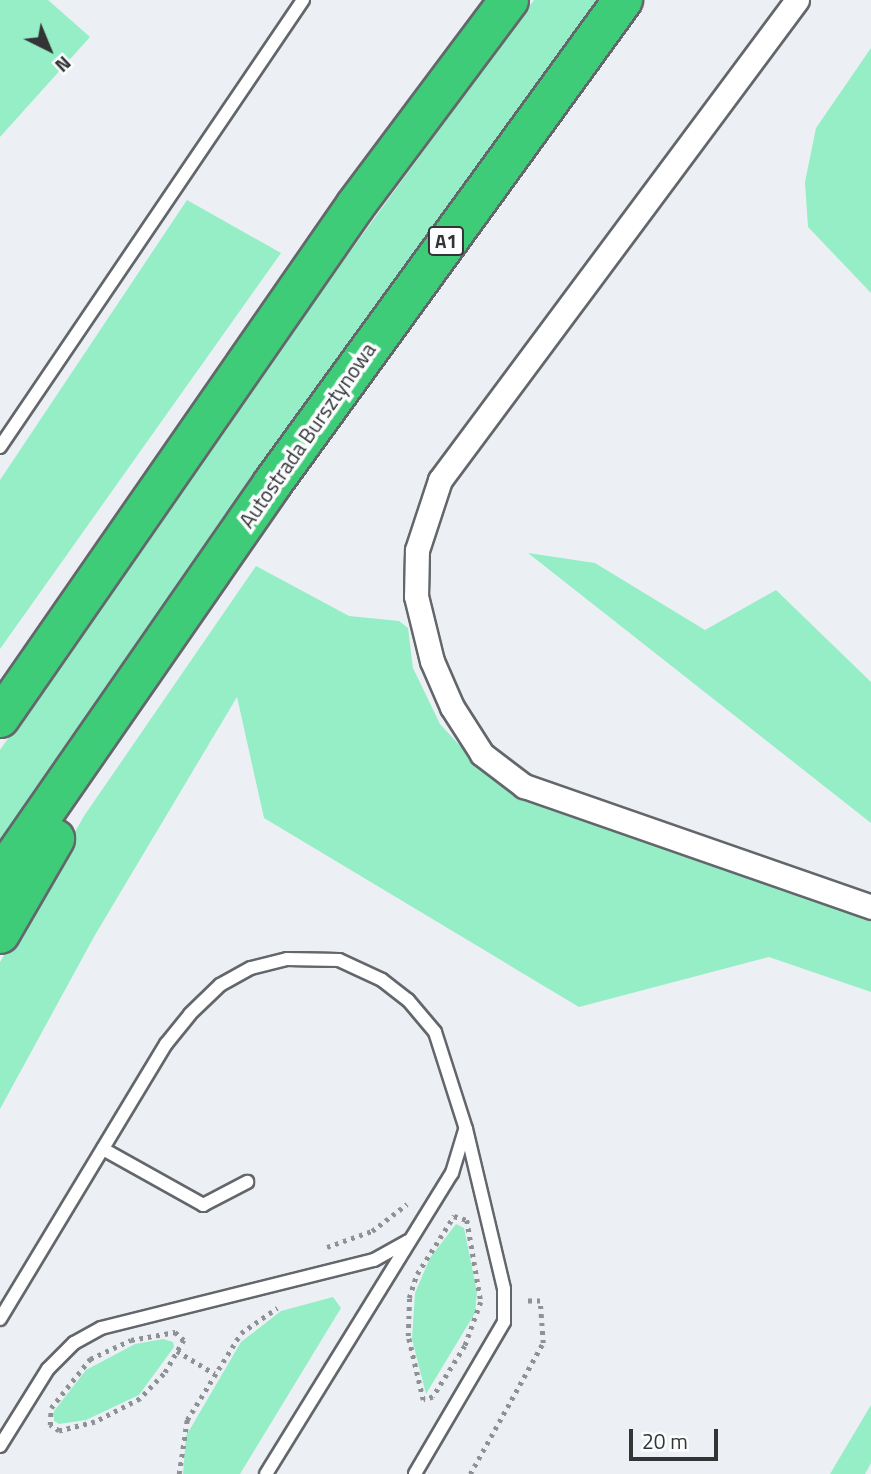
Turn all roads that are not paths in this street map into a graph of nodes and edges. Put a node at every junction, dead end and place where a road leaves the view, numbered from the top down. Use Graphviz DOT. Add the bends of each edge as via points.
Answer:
graph roads {
  1 [pos="303,0"];
  2 [pos="509,0"];
  3 [pos="624,0"];
  4 [pos="797,0"];
  5 [pos="211,414"];
  6 [pos="0,447"];
  7 [pos="272,484"];
  8 [pos="0,677"];
  9 [pos="0,718"];
  10 [pos="0,877"];
  11 [pos="871,907"];
  12 [pos="0,934"];
  13 [pos="466,1129"];
  14 [pos="103,1149"];
  15 [pos="247,1182"];
  16 [pos="408,1241"];
  17 [pos="0,1319"];
  18 [pos="0,1446"];
  19 [pos="267,1474"];
  20 [pos="415,1474"];
  1 -- 6 [label="lane"];
  2 -- 5 [label="highway" via="355,206"];
  3 -- 7 [label="highway, Autostrada Bursztynowa / A1"];
  4 -- 11 [label="street" via="440,480 417,550 416,596 432,661 452,706 482,754 524,786"];
  5 -- 8 [label="highway"];
  5 -- 9 [label="highway"];
  7 -- 10 [label="highway, Autostrada Bursztynowa / A1"];
  7 -- 12 [label="highway"];
  13 -- 14 [label="lane" via="435,1031 408,1000 382,980 339,960 287,959 251,968 220,985 190,1014 166,1044"];
  13 -- 16 [label="lane" via="452,1173"];
  13 -- 20 [label="lane" via="504,1302 504,1322"];
  14 -- 15 [label="lane" via="203,1205"];
  14 -- 17 [label="lane"];
  16 -- 18 [label="lane" via="374,1260 101,1328 74,1343 48,1369"];
  16 -- 19 [label="lane"];
}
